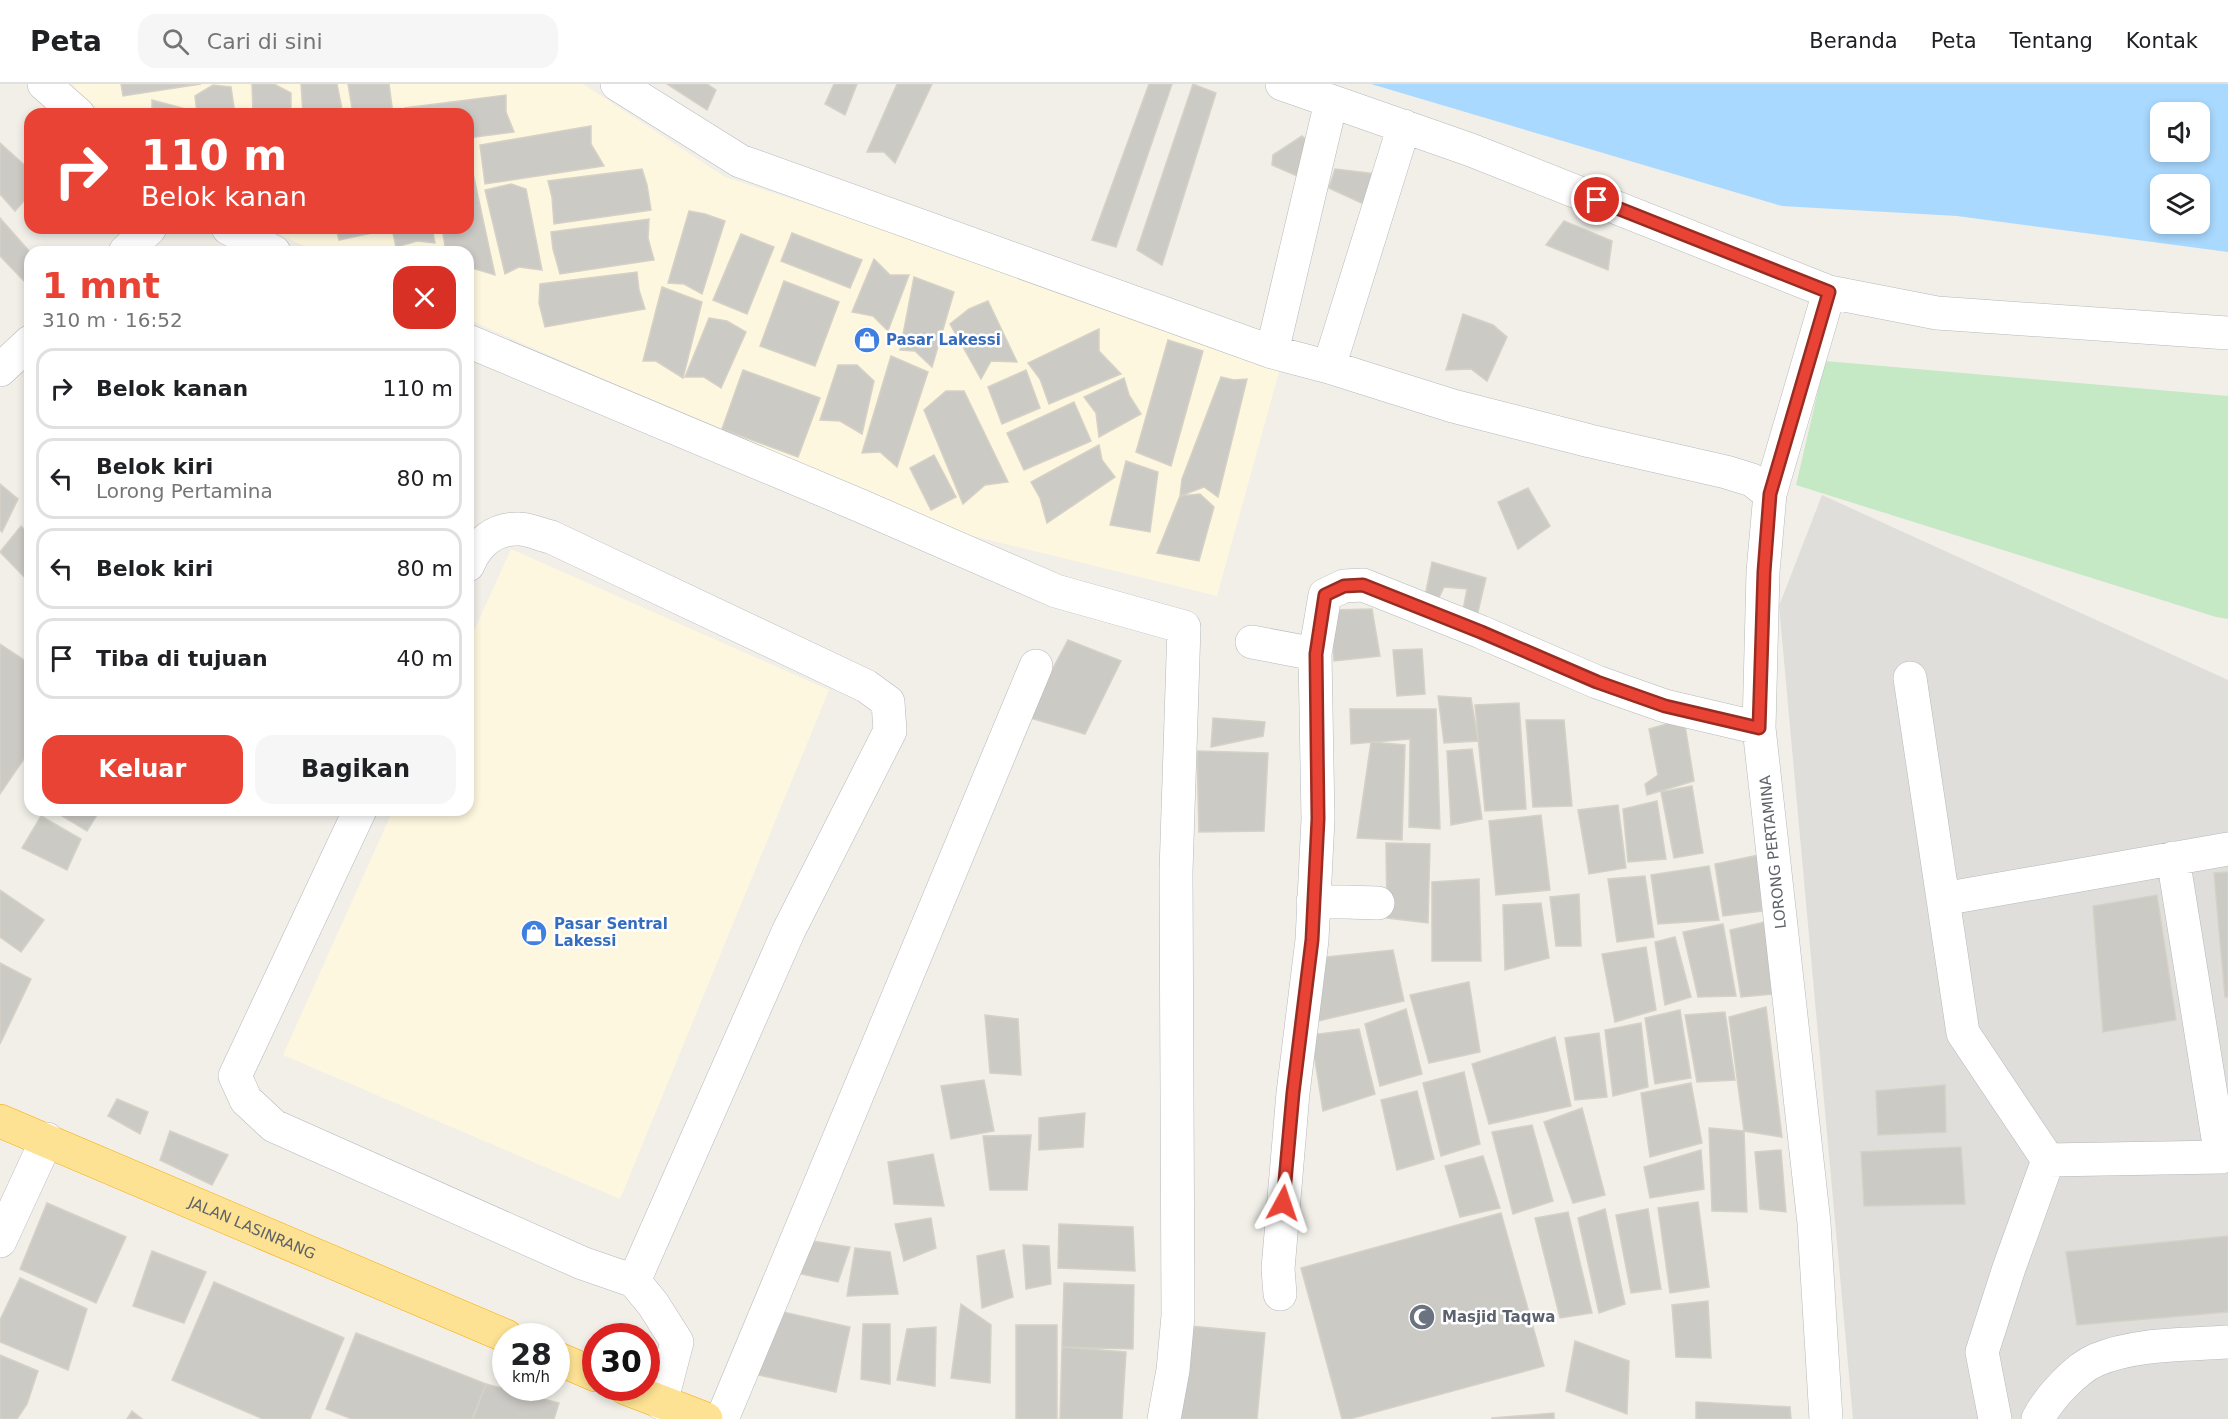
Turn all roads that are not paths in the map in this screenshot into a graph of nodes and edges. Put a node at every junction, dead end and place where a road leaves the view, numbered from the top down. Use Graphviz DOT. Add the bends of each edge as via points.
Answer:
graph roads {
  1 [pos="44,84"];
  2 [pos="617,84"];
  3 [pos="1282,84"];
  4 [pos="1330,102"];
  5 [pos="71,108"];
  6 [pos="1404,126"];
  7 [pos="144,234"];
  8 [pos="240,234"];
  9 [pos="131,246"];
  10 [pos="262,246"];
  11 [pos="1829,292"];
  12 [pos="2217,332"];
  13 [pos="474,344"];
  14 [pos="24,348"];
  15 [pos="1272,352"];
  16 [pos="1329,368"];
  17 [pos="0,370"];
  18 [pos="1770,494"];
  19 [pos="474,550"];
  20 [pos="1252,642"];
  21 [pos="1316,654"];
  22 [pos="1036,666"];
  23 [pos="1910,678"];
  24 [pos="1759,728"];
  25 [pos="357,816"];
  26 [pos="2228,849"];
  27 [pos="2173,858"];
  28 [pos="1943,899"];
  29 [pos="1313,901"];
  30 [pos="1378,903"];
  31 [pos="0,1120"];
  32 [pos="47,1139"];
  33 [pos="2048,1160"];
  34 [pos="0,1241"];
  35 [pos="634,1281"];
  36 [pos="1280,1294"];
  37 [pos="492,1330"];
  38 [pos="2228,1342"];
  39 [pos="656,1401"];
  40 [pos="661,1403"];
  41 [pos="706,1419"];
  42 [pos="722,1419"];
  43 [pos="1164,1419"];
  44 [pos="1826,1419"];
  45 [pos="1995,1419"];
  46 [pos="2038,1419"];
  1 -- 5 [label="street"];
  2 -- 15 [label="street" via="740,161"];
  3 -- 4 [label="street"];
  4 -- 6 [label="street"];
  4 -- 15 [label="street"];
  6 -- 11 [label="street"];
  6 -- 16 [label="street"];
  7 -- 9 [label="street"];
  8 -- 10 [label="street"];
  11 -- 12 [label="street" via="1937,313"];
  11 -- 18 [label="street, LORONG PERTAMINA"];
  13 -- 43 [label="street" via="1056,591 1184,627 1176,872 1178,1316"];
  14 -- 17 [label="street"];
  15 -- 16 [label="street"];
  16 -- 18 [label="street" via="1453,406 1725,472 1752,480"];
  18 -- 24 [label="street, LORONG PERTAMINA"];
  19 -- 35 [label="street" via="495,532 520,529 552,537 866,686 888,702 890,731 789,930"];
  20 -- 21 [label="street"];
  21 -- 24 [label="street" via="1325,595 1344,586 1363,585 1597,682 1665,706"];
  21 -- 29 [label="street" via="1318,819"];
  22 -- 42 [label="street"];
  23 -- 28 [label="street"];
  24 -- 44 [label="street, LORONG PERTAMINA" via="1814,1223"];
  25 -- 35 [label="street" via="235,1076 246,1100 274,1126 582,1263"];
  26 -- 27 [label="street"];
  27 -- 28 [label="street"];
  27 -- 33 [label="street" via="2221,1157"];
  28 -- 33 [label="street" via="1963,1033"];
  29 -- 30 [label="street"];
  29 -- 36 [label="street" via="1278,1269"];
  31 -- 32 [label="highway, JALAN LASINRANG"];
  32 -- 34 [label="street"];
  32 -- 37 [label="highway, JALAN LASINRANG"];
  33 -- 45 [label="street" via="1982,1352"];
  35 -- 40 [label="street" via="676,1342"];
  38 -- 46 [label="street" via="2142,1348 2094,1360 2067,1380"];
  39 -- 40 [label="highway"];
  40 -- 41 [label="highway"];
}
